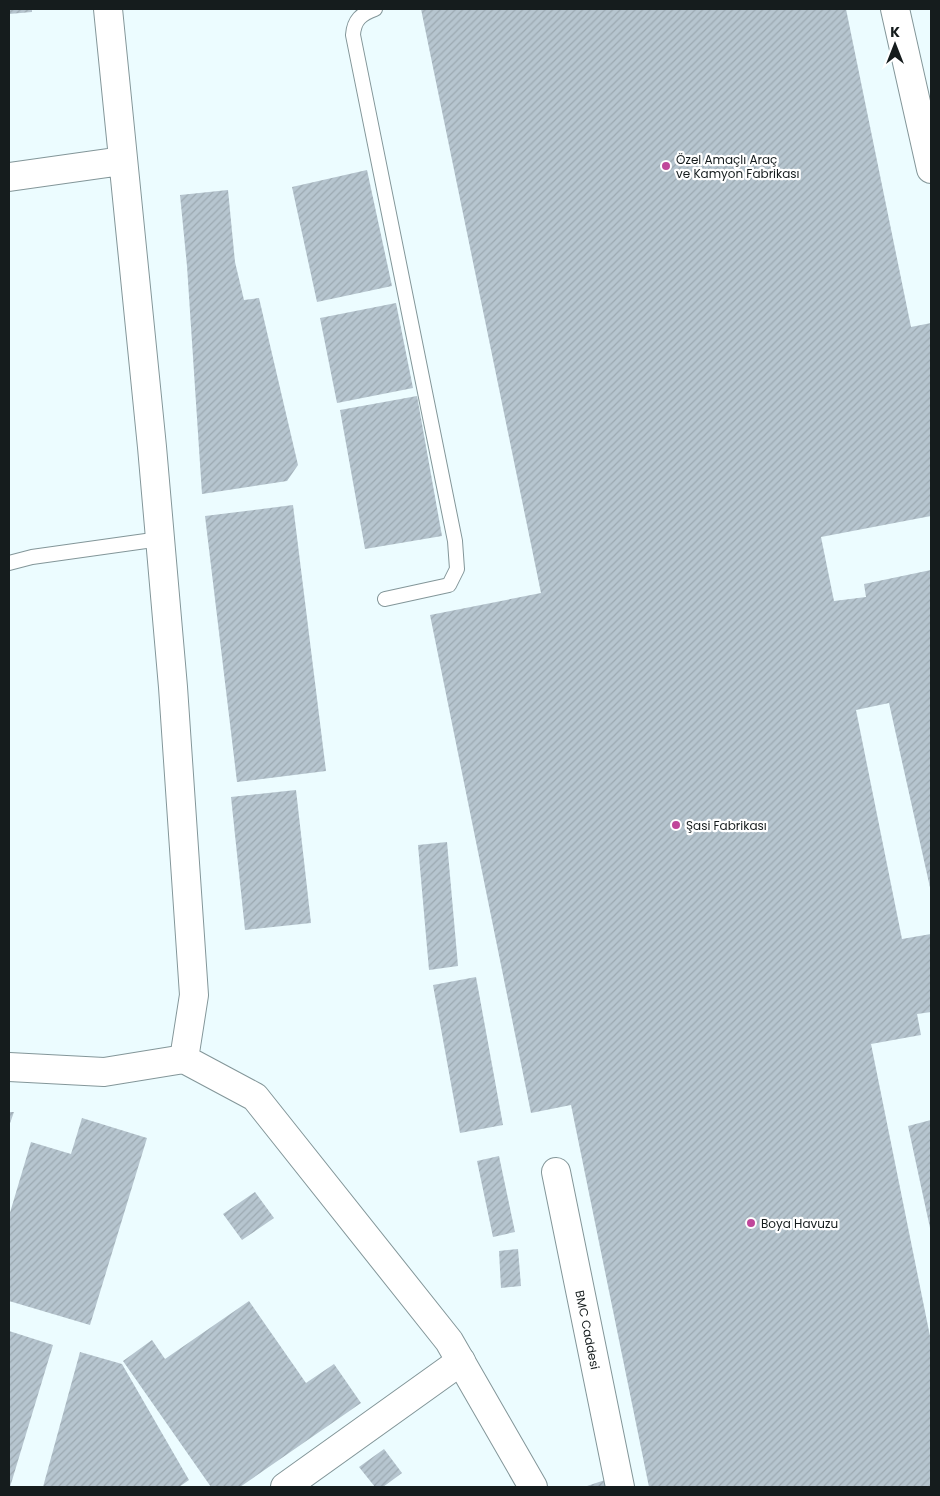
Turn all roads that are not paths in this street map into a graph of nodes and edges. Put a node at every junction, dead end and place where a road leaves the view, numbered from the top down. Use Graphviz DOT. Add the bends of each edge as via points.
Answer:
graph roads {
  1 [pos="108,9"];
  2 [pos="375,9"];
  3 [pos="895,9"];
  4 [pos="122,161"];
  5 [pos="931,169"];
  6 [pos="9,177"];
  7 [pos="160,539"];
  8 [pos="9,563"];
  9 [pos="385,599"];
  10 [pos="184,1059"];
  11 [pos="9,1067"];
  12 [pos="556,1172"];
  13 [pos="460,1361"];
  14 [pos="286,1487"];
  15 [pos="533,1487"];
  16 [pos="620,1487"];
  1 -- 4 [label="street"];
  2 -- 9 [label="lane" via="358,18 353,35 455,540 457,569 449,585"];
  3 -- 5 [label="street"];
  4 -- 6 [label="street"];
  4 -- 7 [label="street"];
  7 -- 8 [label="lane"];
  7 -- 10 [label="street" via="194,995"];
  10 -- 11 [label="street" via="104,1072"];
  10 -- 13 [label="street" via="255,1097 449,1341"];
  12 -- 16 [label="street, BMC Caddesi"];
  13 -- 14 [label="street"];
  13 -- 15 [label="street"];
}
